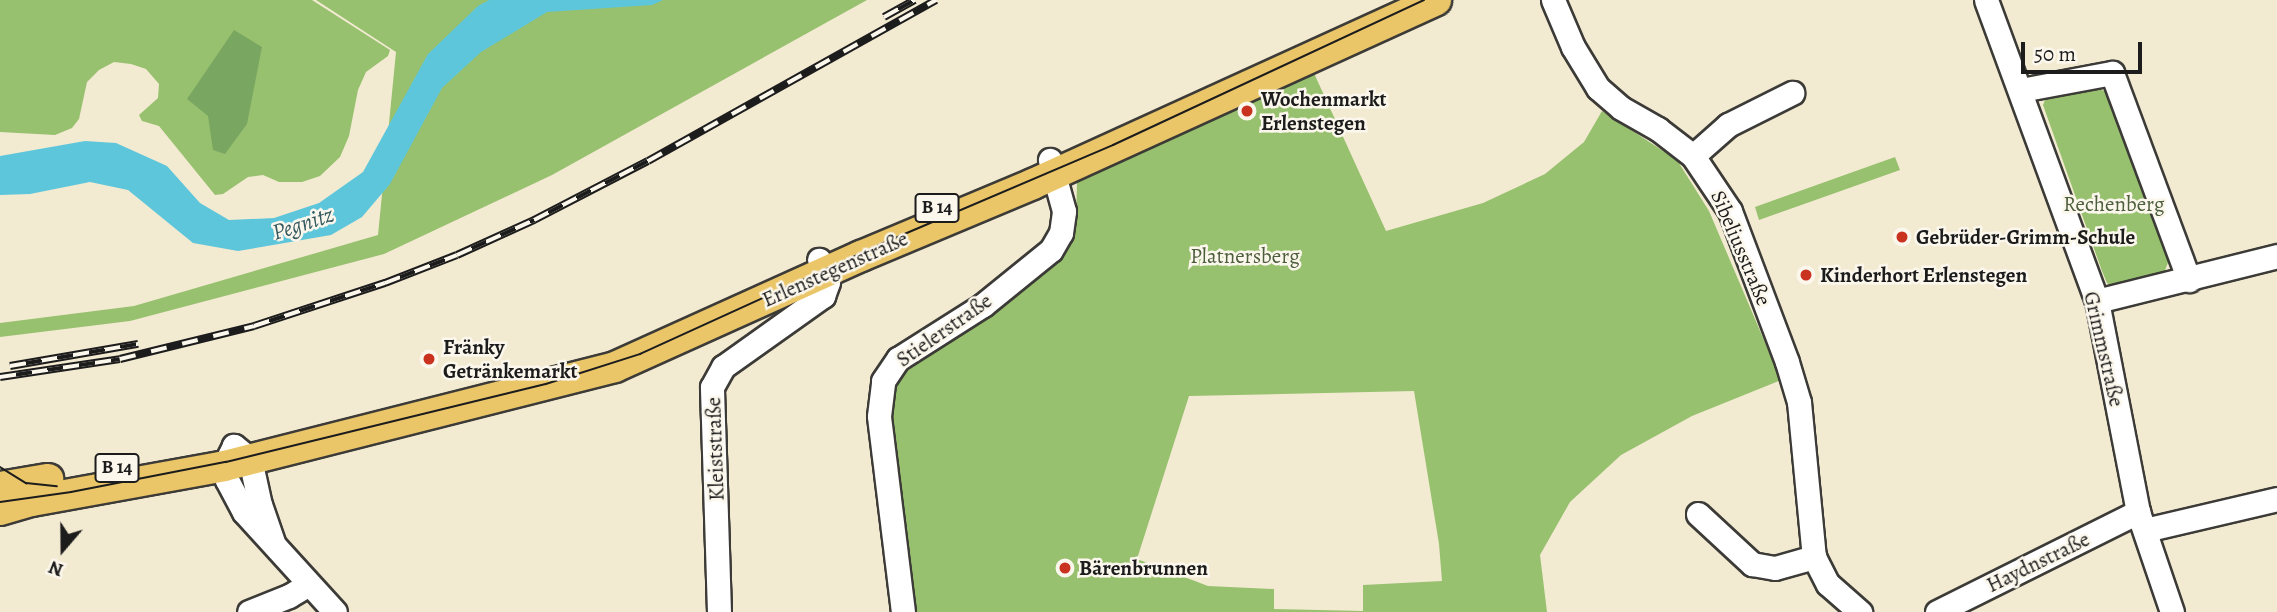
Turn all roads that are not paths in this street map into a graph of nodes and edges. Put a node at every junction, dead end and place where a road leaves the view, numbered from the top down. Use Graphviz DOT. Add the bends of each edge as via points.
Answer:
graph roads {
  1 [pos="1401,0"];
  2 [pos="1436,0"];
  3 [pos="1553,0"];
  4 [pos="1986,0"];
  5 [pos="2021,90"];
  6 [pos="1792,93"];
  7 [pos="1693,156"];
  8 [pos="1053,167"];
  9 [pos="2277,256"];
  10 [pos="822,266"];
  11 [pos="2189,280"];
  12 [pos="2097,301"];
  13 [pos="236,457"];
  14 [pos="129,476"];
  15 [pos="0,487"];
  16 [pos="2277,499"];
  17 [pos="0,510"];
  18 [pos="1698,514"];
  19 [pos="2142,521"];
  20 [pos="1814,557"];
  21 [pos="309,584"];
  22 [pos="249,612"];
  23 [pos="335,612"];
  24 [pos="719,612"];
  25 [pos="903,612"];
  26 [pos="1860,612"];
  27 [pos="1937,612"];
  28 [pos="2172,612"];
  1 -- 8 [label="main road, Erlenstegenstraße / B 14"];
  2 -- 8 [label="main road, Erlenstegenstraße / B 14"];
  3 -- 7 [label="street, Sibeliusstraße" via="1573,47 1598,88"];
  4 -- 5 [label="street, Grimmstraße"];
  5 -- 11 [label="street" via="2112,73"];
  5 -- 12 [label="street, Grimmstraße"];
  6 -- 7 [label="street" via="1728,125"];
  7 -- 20 [label="street, Sibeliusstraße" via="1730,211 1792,376 1804,433"];
  8 -- 10 [label="main road, Erlenstegenstraße / B 14"];
  8 -- 25 [label="street, Stielerstraße" via="1064,219 1051,250 983,305 898,359 883,381 879,416"];
  9 -- 11 [label="street"];
  10 -- 13 [label="main road, Erlenstegenstraße / B 14" via="596,358"];
  10 -- 24 [label="street, Kleiststraße" via="828,282 823,296 723,368 712,387"];
  11 -- 12 [label="street"];
  12 -- 19 [label="street, Grimmstraße"];
  13 -- 14 [label="main road, Erlenstegenstraße / B 14"];
  13 -- 21 [label="street" via="273,542"];
  14 -- 15 [label="main road, Erlenstegenstraße / B 14"];
  14 -- 17 [label="main road, Erlenstegenstraße / B 14"];
  16 -- 19 [label="street, Haydnstraße"];
  18 -- 20 [label="street" via="1752,564 1775,568"];
  19 -- 27 [label="street, Haydnstraße"];
  19 -- 28 [label="street, Grimmstraße"];
  20 -- 26 [label="street, Sibeliusstraße" via="1828,584"];
  21 -- 22 [label="street"];
  21 -- 23 [label="street"];
}
